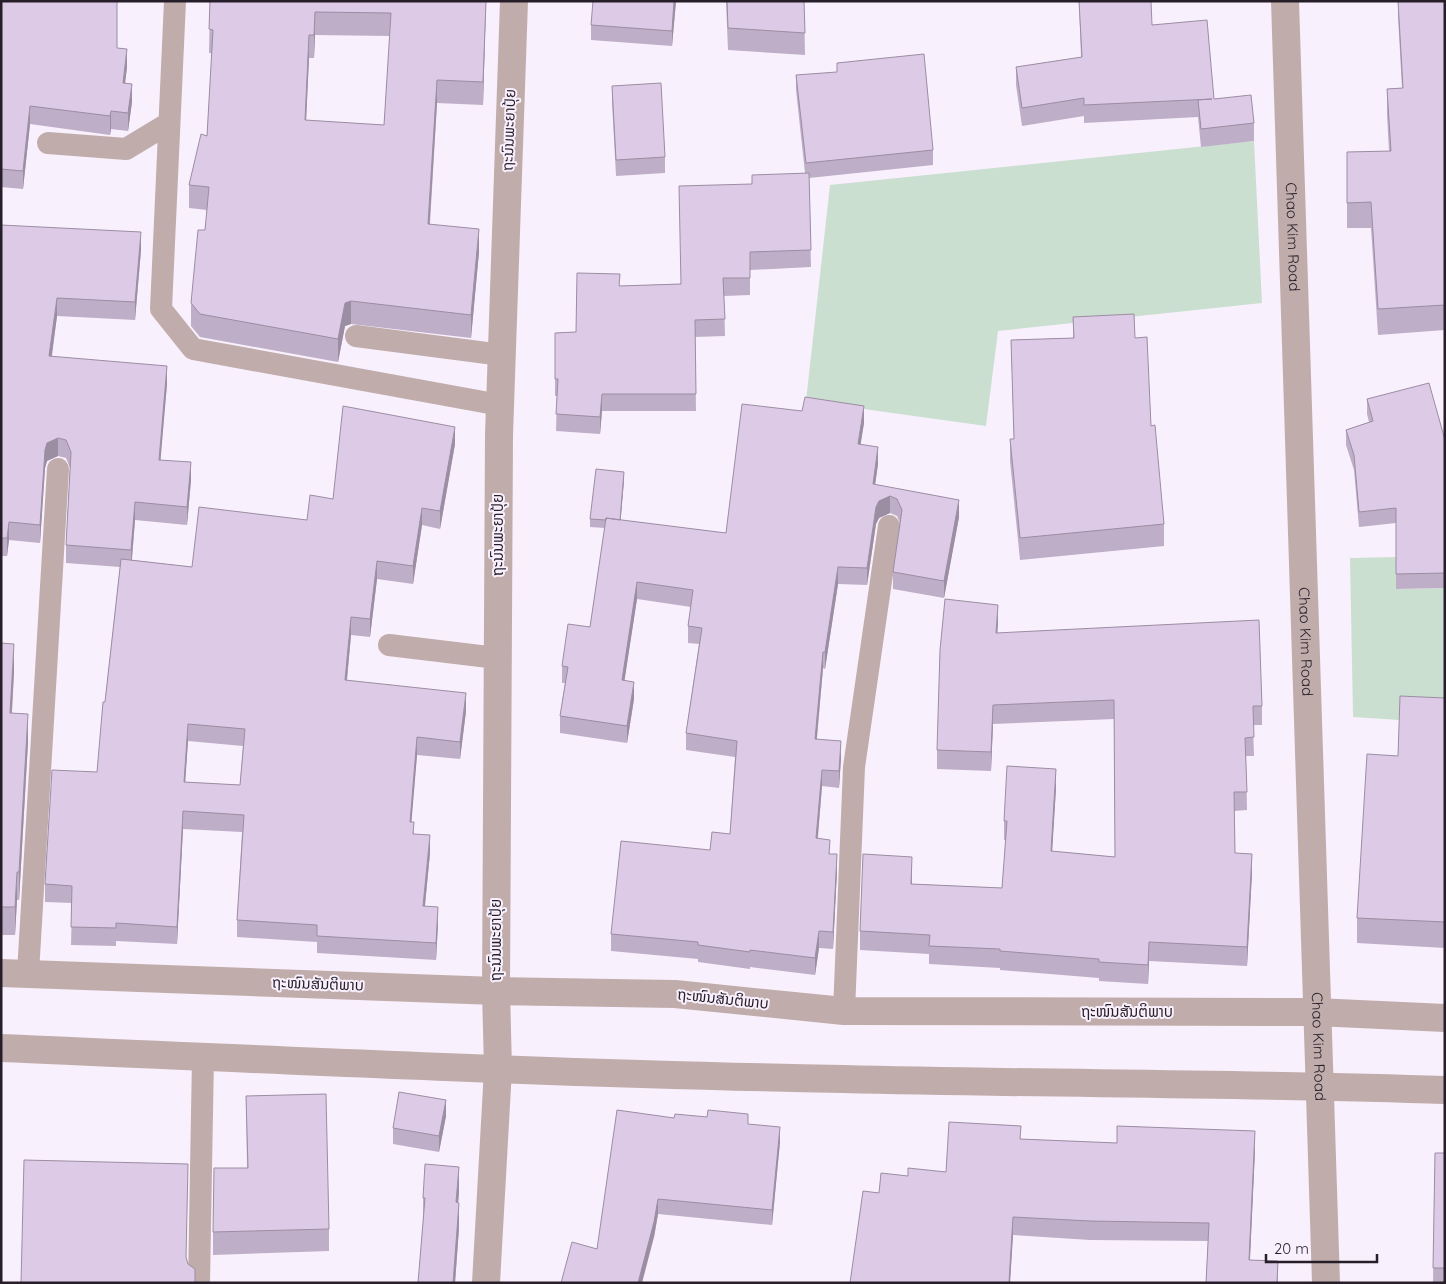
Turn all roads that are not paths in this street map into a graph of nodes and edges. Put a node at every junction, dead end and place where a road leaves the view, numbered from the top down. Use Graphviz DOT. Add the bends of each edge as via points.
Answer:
graph roads {
  1 [pos="175,1"];
  2 [pos="514,1"];
  3 [pos="1285,1"];
  4 [pos="169,123"];
  5 [pos="48,143"];
  6 [pos="356,336"];
  7 [pos="502,355"];
  8 [pos="500,405"];
  9 [pos="58,469"];
  10 [pos="889,526"];
  11 [pos="388,645"];
  12 [pos="498,658"];
  13 [pos="1,973"];
  14 [pos="28,973"];
  15 [pos="496,991"];
  16 [pos="844,1011"];
  17 [pos="1316,1012"];
  18 [pos="1445,1018"];
  19 [pos="1,1048"];
  20 [pos="203,1057"];
  21 [pos="498,1069"];
  22 [pos="1319,1085"];
  23 [pos="1445,1090"];
  24 [pos="199,1283"];
  25 [pos="486,1283"];
  26 [pos="1326,1283"];
  1 -- 4 [label="lane"];
  2 -- 7 [label="street, ຖະນົນພະຍາປຸ້ຍ"];
  3 -- 17 [label="street, Chao Kim Road"];
  4 -- 5 [label="lane" via="126,148"];
  4 -- 8 [label="lane" via="161,309 192,349"];
  6 -- 7 [label="lane"];
  7 -- 8 [label="street, ຖະນົນພະຍາປຸ້ຍ"];
  8 -- 12 [label="street, ຖະນົນພະຍາປຸ້ຍ"];
  9 -- 14 [label="lane"];
  10 -- 16 [label="lane" via="854,767"];
  11 -- 12 [label="lane"];
  12 -- 15 [label="street, ຖະນົນພະຍາປຸ້ຍ"];
  13 -- 14 [label="street, ຖະໜົນສັນຕິພາບ"];
  14 -- 15 [label="street, ຖະໜົນສັນຕິພາບ"];
  15 -- 16 [label="street, ຖະໜົນສັນຕິພາບ" via="675,994"];
  15 -- 21 [label="street, ຖະນົນພະຍາປຸ້ຍ"];
  16 -- 17 [label="street, ຖະໜົນສັນຕິພາບ"];
  17 -- 18 [label="street, ຖະໜົນສັນຕິພາບ"];
  17 -- 22 [label="street, Chao Kim Road"];
  19 -- 20 [label="street"];
  20 -- 21 [label="street"];
  20 -- 24 [label="lane"];
  21 -- 22 [label="street" via="842,1080"];
  21 -- 25 [label="street, ຖະນົນພະຍາປຸ້ຍ"];
  22 -- 23 [label="street"];
  22 -- 26 [label="street, Chao Kim Road"];
}
